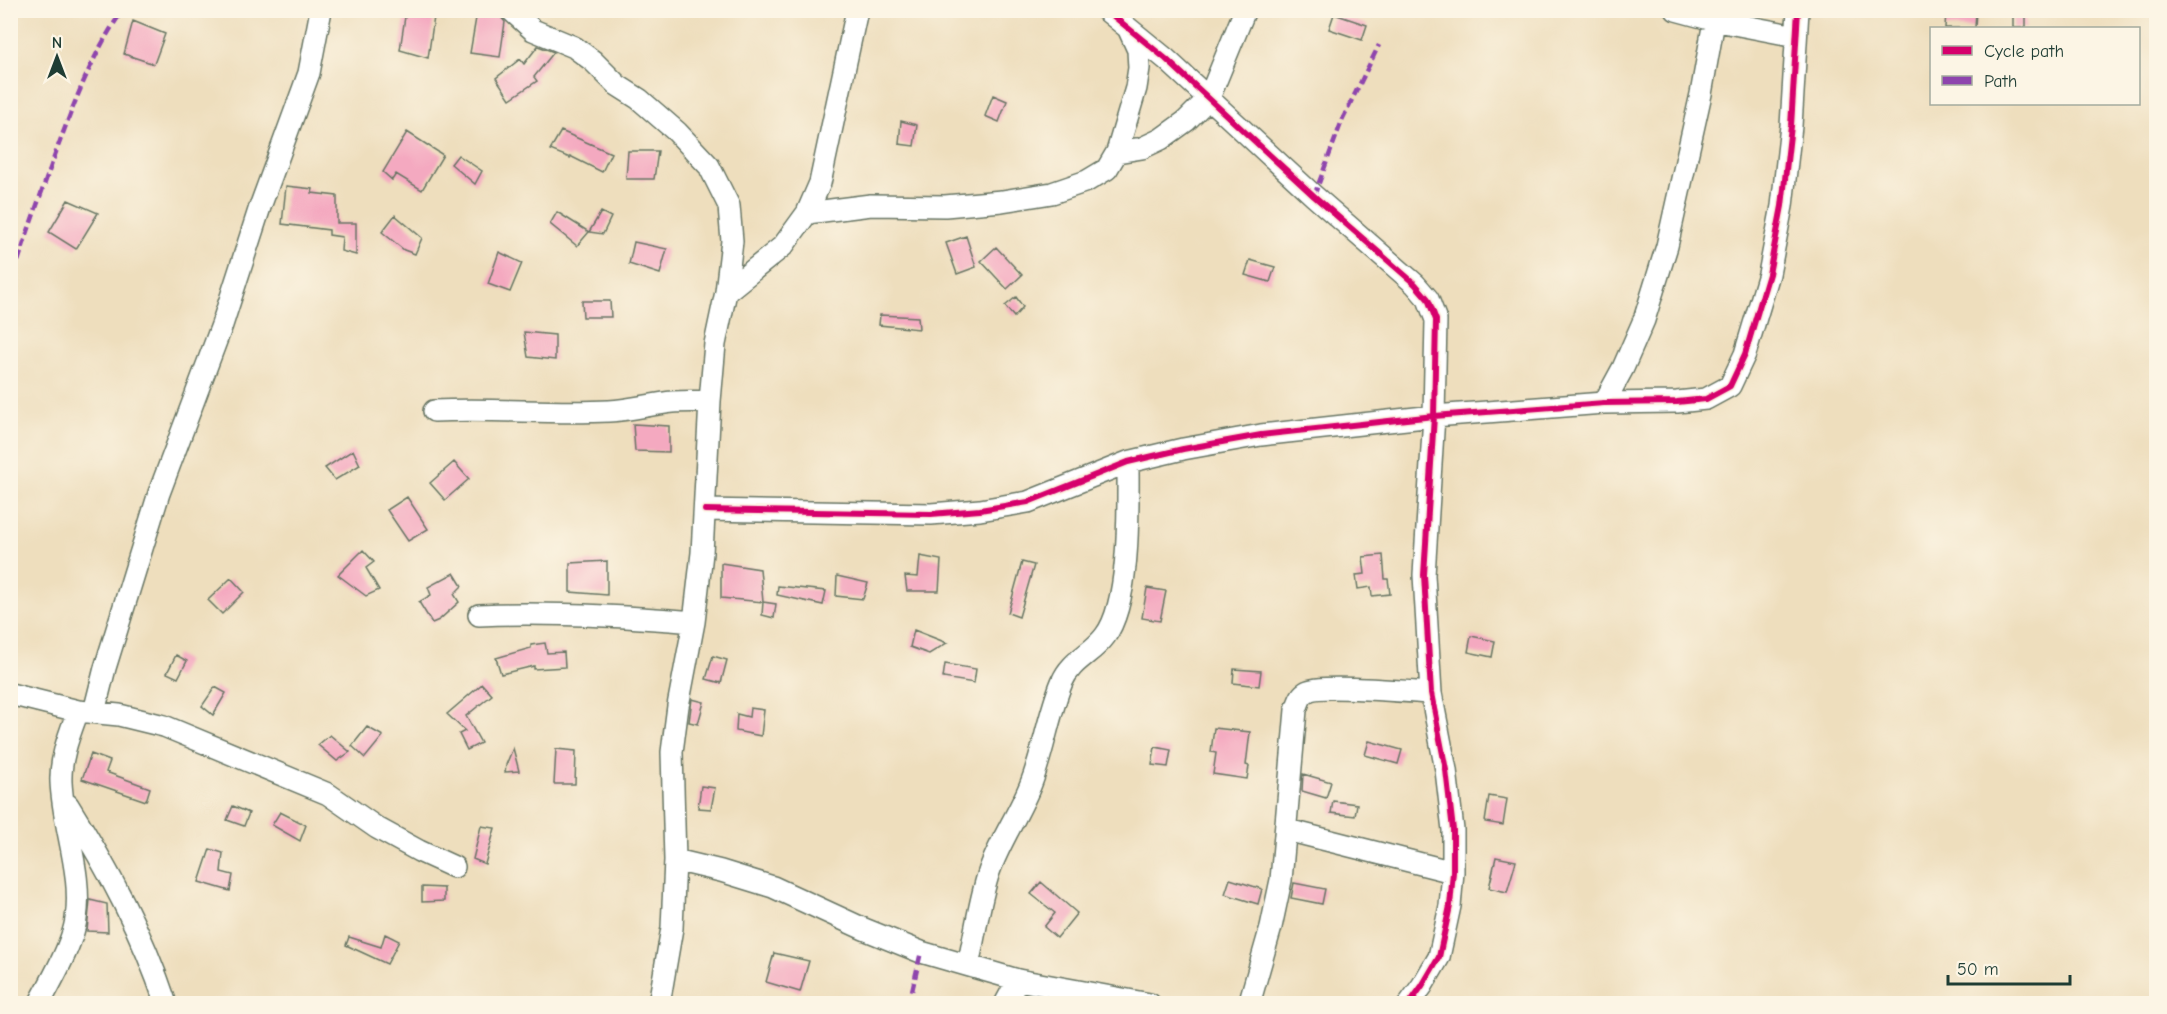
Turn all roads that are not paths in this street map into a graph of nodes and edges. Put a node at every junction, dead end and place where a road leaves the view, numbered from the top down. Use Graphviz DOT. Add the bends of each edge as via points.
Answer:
graph roads {
  1 [pos="321,10"];
  2 [pos="512,10"];
  3 [pos="857,10"];
  4 [pos="1106,10"];
  5 [pos="1245,10"];
  6 [pos="1676,10"];
  7 [pos="1798,10"];
  8 [pos="1715,15"];
  9 [pos="1129,29"];
  10 [pos="1796,36"];
  11 [pos="1209,98"];
  12 [pos="1117,152"];
  13 [pos="807,213"];
  14 [pos="726,292"];
  15 [pos="710,401"];
  16 [pos="1604,403"];
  17 [pos="434,411"];
  18 [pos="1434,416"];
  19 [pos="1128,462"];
  20 [pos="705,510"];
  21 [pos="479,615"];
  22 [pos="694,622"];
  23 [pos="1431,693"];
  24 [pos="10,694"];
  25 [pos="86,711"];
  26 [pos="63,796"];
  27 [pos="1287,830"];
  28 [pos="675,860"];
  29 [pos="454,867"];
  30 [pos="1453,872"];
  31 [pos="968,965"];
  32 [pos="1018,980"];
  33 [pos="39,1004"];
  34 [pos="166,1004"];
  35 [pos="659,1004"];
  36 [pos="1005,1004"];
  37 [pos="1150,1004"];
  38 [pos="1249,1004"];
  39 [pos="1408,1004"];
  1 -- 25 [label="street" via="309,73 222,325 159,492 105,668"];
  2 -- 14 [label="street" via="533,30 574,47 593,61 677,132 709,166 729,206 732,241"];
  3 -- 13 [label="street" via="820,183"];
  4 -- 9 [label="street"];
  5 -- 11 [label="street"];
  6 -- 8 [label="street"];
  7 -- 10 [label="street"];
  8 -- 10 [label="street"];
  8 -- 16 [label="street" via="1667,246 1644,320"];
  9 -- 11 [label="street"];
  9 -- 12 [label="street" via="1138,50 1139,68"];
  10 -- 16 [label="street" via="1782,206 1745,354 1730,386 1706,399"];
  11 -- 12 [label="street" via="1161,139 1142,148"];
  11 -- 18 [label="street" via="1428,299 1436,320 1437,339"];
  12 -- 13 [label="street" via="1107,169 1088,181 1052,193 945,206 871,205"];
  13 -- 14 [label="street" via="783,246"];
  14 -- 15 [label="street" via="715,344"];
  15 -- 17 [label="street" via="609,411"];
  15 -- 20 [label="street"];
  16 -- 18 [label="street"];
  18 -- 19 [label="street" via="1261,435"];
  18 -- 23 [label="street" via="1424,575"];
  19 -- 20 [label="street" via="1028,502 980,510 931,514"];
  19 -- 31 [label="street" via="1123,582 1114,621 1105,638 1077,660 1062,681 1031,782 989,873"];
  20 -- 22 [label="street"];
  21 -- 22 [label="street" via="596,614"];
  22 -- 28 [label="street" via="672,752"];
  23 -- 27 [label="street" via="1328,688 1309,690 1300,698"];
  23 -- 30 [label="street" via="1446,770"];
  24 -- 25 [label="street"];
  25 -- 26 [label="street" via="63,761"];
  25 -- 29 [label="street" via="164,726 243,757 328,794 377,828"];
  26 -- 33 [label="street" via="77,880 76,921"];
  26 -- 34 [label="street" via="133,919"];
  27 -- 30 [label="street"];
  27 -- 38 [label="street" via="1271,927"];
  28 -- 31 [label="street" via="773,887 921,952"];
  28 -- 35 [label="street" via="672,928"];
  30 -- 39 [label="street" via="1439,957"];
  31 -- 32 [label="street"];
  32 -- 36 [label="street"];
  32 -- 37 [label="street"];
}
